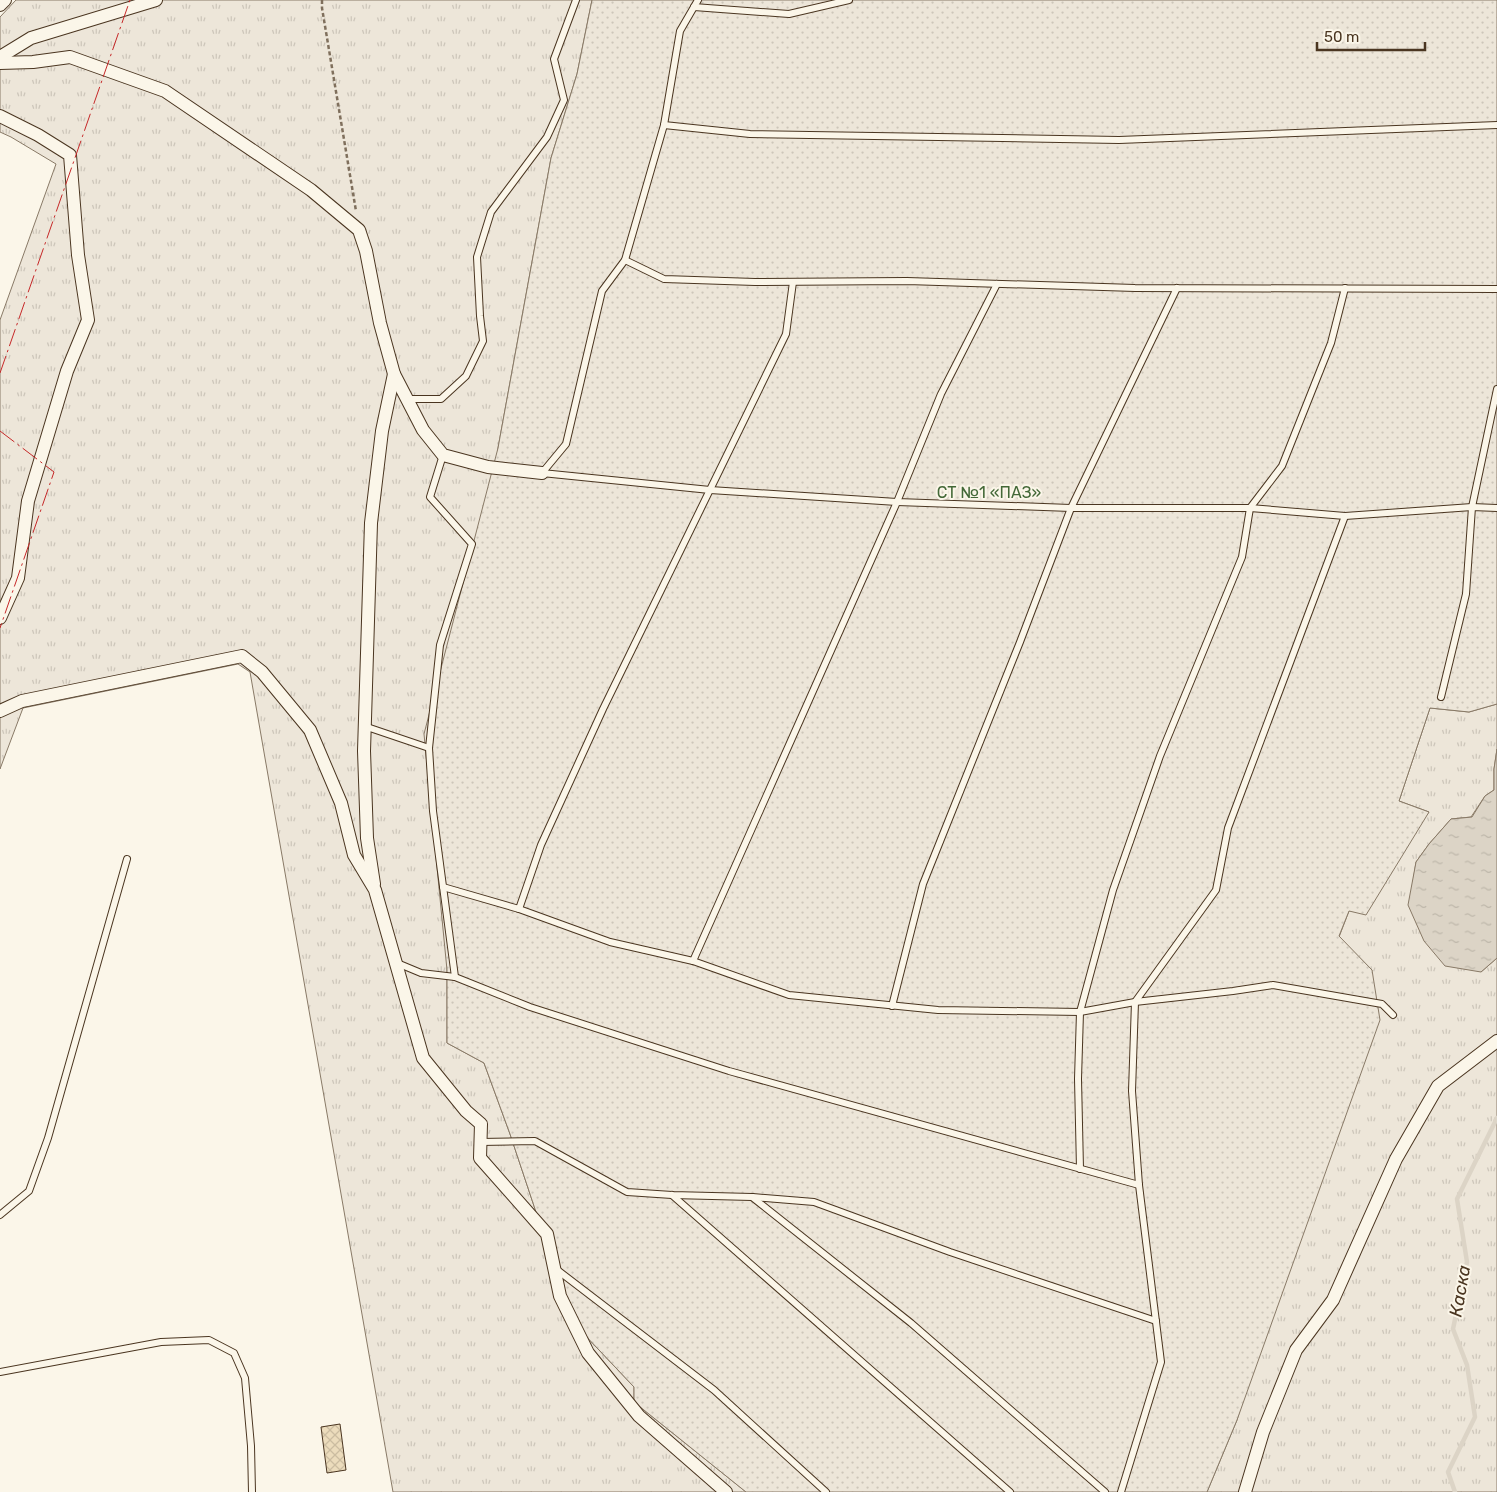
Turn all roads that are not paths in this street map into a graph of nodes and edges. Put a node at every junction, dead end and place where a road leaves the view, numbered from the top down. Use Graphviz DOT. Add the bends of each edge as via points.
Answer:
graph roads {
  1 [pos="5,0"];
  2 [pos="156,0"];
  3 [pos="576,0"];
  4 [pos="698,0"];
  5 [pos="849,0"];
  6 [pos="0,5"];
  7 [pos="694,7"];
  8 [pos="0,57"];
  9 [pos="0,63"];
  10 [pos="0,116"];
  11 [pos="664,125"];
  12 [pos="1497,125"];
  13 [pos="626,260"];
  14 [pos="792,282"];
  15 [pos="997,284"];
  16 [pos="1177,288"];
  17 [pos="1346,288"];
  18 [pos="1497,289"];
  19 [pos="394,374"];
  20 [pos="1497,389"];
  21 [pos="408,399"];
  22 [pos="443,455"];
  23 [pos="542,473"];
  24 [pos="710,490"];
  25 [pos="897,502"];
  26 [pos="1472,506"];
  27 [pos="1070,508"];
  28 [pos="1250,508"];
  29 [pos="1497,508"];
  30 [pos="1346,516"];
  31 [pos="0,618"];
  32 [pos="1441,697"];
  33 [pos="0,711"];
  34 [pos="364,726"];
  35 [pos="429,748"];
  36 [pos="127,859"];
  37 [pos="443,887"];
  38 [pos="375,890"];
  39 [pos="519,909"];
  40 [pos="693,961"];
  41 [pos="396,962"];
  42 [pos="455,977"];
  43 [pos="1135,1002"];
  44 [pos="892,1006"];
  45 [pos="1080,1012"];
  46 [pos="1393,1015"];
  47 [pos="1497,1040"];
  48 [pos="480,1142"];
  49 [pos="1080,1169"];
  50 [pos="1139,1185"];
  51 [pos="672,1196"];
  52 [pos="752,1197"];
  53 [pos="0,1215"];
  54 [pos="554,1268"];
  55 [pos="1156,1321"];
  56 [pos="0,1372"];
  57 [pos="252,1492"];
  58 [pos="726,1492"];
  59 [pos="826,1492"];
  60 [pos="1010,1492"];
  61 [pos="1105,1492"];
  62 [pos="1121,1492"];
  63 [pos="1244,1492"];
  1 -- 6 [label="street"];
  2 -- 8 [label="street" via="31,38"];
  3 -- 21 [label="lane" via="554,59 564,100 547,137 491,212 477,257 483,341 466,376 441,399"];
  4 -- 7 [label="lane"];
  5 -- 7 [label="lane" via="789,14"];
  7 -- 11 [label="lane" via="680,31"];
  9 -- 19 [label="street" via="70,57 165,91 311,190 359,230"];
  10 -- 31 [label="street" via="70,155 78,255 88,320 67,371 28,500 18,578"];
  11 -- 12 [label="lane" via="750,134 1119,140"];
  11 -- 13 [label="lane"];
  13 -- 14 [label="lane" via="664,279"];
  13 -- 23 [label="lane" via="602,291 566,444"];
  14 -- 15 [label="lane"];
  14 -- 24 [label="lane" via="786,334"];
  15 -- 16 [label="lane"];
  15 -- 25 [label="lane" via="941,394"];
  16 -- 17 [label="lane"];
  16 -- 27 [label="lane"];
  17 -- 18 [label="lane"];
  17 -- 28 [label="lane" via="1332,343 1282,466"];
  19 -- 21 [label="street"];
  19 -- 34 [label="street" via="382,431 371,523"];
  20 -- 26 [label="lane"];
  21 -- 22 [label="street" via="424,430"];
  22 -- 23 [label="street" via="488,467"];
  22 -- 35 [label="lane" via="430,497 472,544 440,645"];
  23 -- 24 [label="lane"];
  24 -- 25 [label="lane"];
  24 -- 39 [label="lane" via="541,845"];
  25 -- 27 [label="lane"];
  25 -- 40 [label="lane"];
  26 -- 29 [label="lane"];
  26 -- 30 [label="lane"];
  26 -- 32 [label="lane" via="1466,594"];
  27 -- 28 [label="lane"];
  27 -- 44 [label="lane" via="923,884"];
  28 -- 30 [label="lane"];
  28 -- 45 [label="lane" via="1242,556 1160,756 1113,890"];
  30 -- 43 [label="lane" via="1228,828 1216,890"];
  33 -- 38 [label="street" via="22,701 242,656 262,672 310,730 341,803 354,854"];
  34 -- 35 [label="lane"];
  34 -- 38 [label="street" via="367,838"];
  35 -- 37 [label="lane"];
  36 -- 53 [label="lane" via="48,1138 29,1191"];
  37 -- 39 [label="lane"];
  37 -- 42 [label="lane"];
  38 -- 41 [label="street"];
  39 -- 40 [label="lane" via="610,942"];
  40 -- 44 [label="lane" via="789,995"];
  41 -- 42 [label="lane" via="421,973"];
  41 -- 48 [label="street" via="424,1058 466,1111 481,1124"];
  42 -- 49 [label="lane" via="530,1007 729,1071"];
  43 -- 45 [label="lane"];
  43 -- 46 [label="lane" via="1273,985 1382,1004"];
  43 -- 50 [label="lane" via="1132,1091"];
  44 -- 45 [label="lane" via="938,1010"];
  45 -- 49 [label="lane"];
  47 -- 63 [label="street" via="1438,1086 1396,1159 1333,1300 1296,1350 1263,1432"];
  48 -- 51 [label="lane" via="535,1141 627,1192"];
  48 -- 54 [label="street" via="480,1158 547,1234"];
  49 -- 50 [label="lane"];
  50 -- 55 [label="lane"];
  51 -- 52 [label="lane"];
  51 -- 60 [label="lane"];
  52 -- 55 [label="lane" via="814,1202"];
  52 -- 61 [label="lane" via="911,1324"];
  54 -- 58 [label="street" via="560,1296 588,1353 640,1416"];
  54 -- 59 [label="lane" via="714,1390"];
  55 -- 62 [label="lane" via="1161,1362"];
  56 -- 57 [label="lane" via="161,1342 209,1340 234,1353 245,1378"];
}
